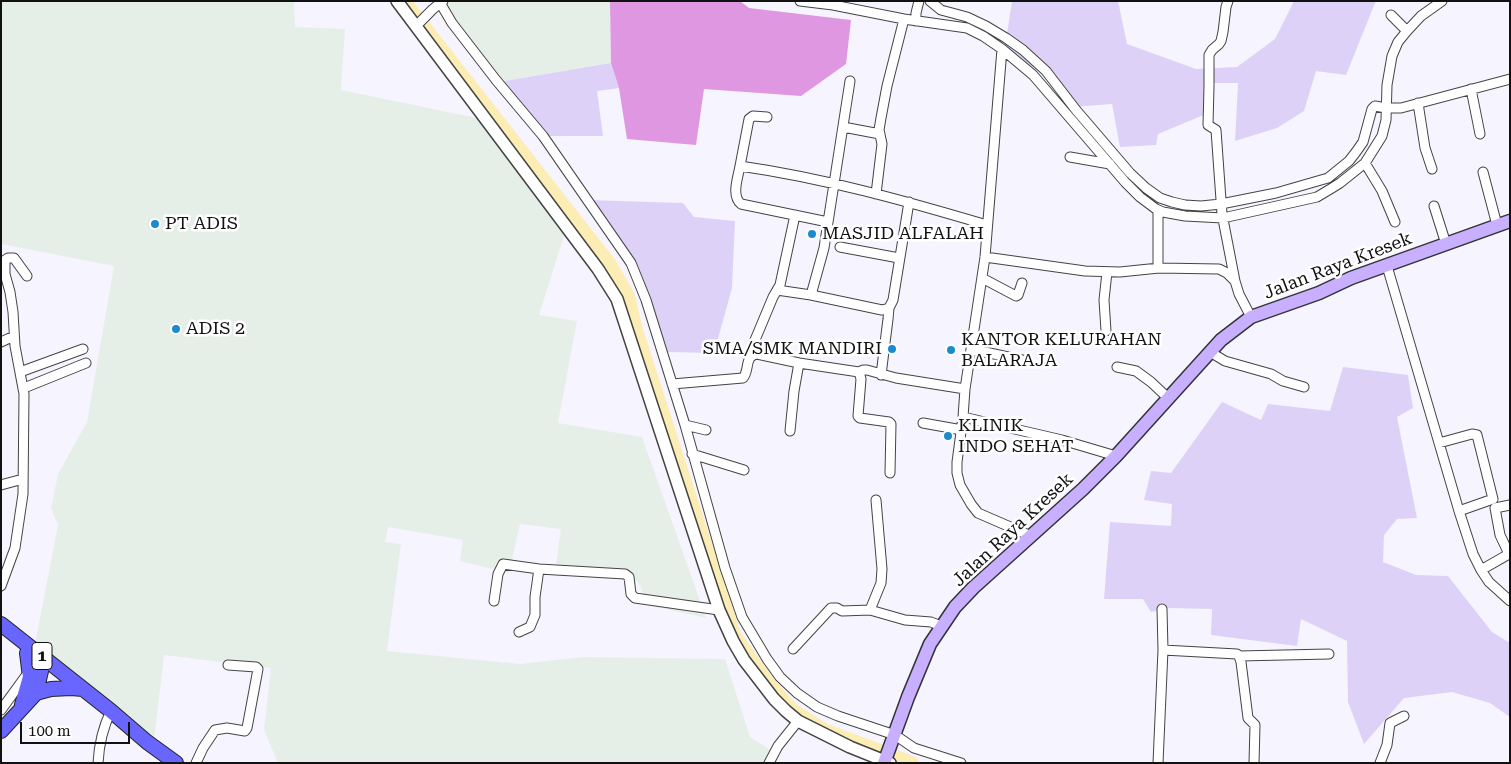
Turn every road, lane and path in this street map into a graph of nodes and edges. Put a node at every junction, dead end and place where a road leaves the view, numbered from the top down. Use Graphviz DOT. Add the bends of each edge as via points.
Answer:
graph roads {
  1 [pos="397,1"];
  2 [pos="800,1"];
  3 [pos="919,1"];
  4 [pos="930,1"];
  5 [pos="1228,1"];
  6 [pos="1442,1"];
  7 [pos="439,4"];
  8 [pos="1391,16"];
  9 [pos="916,17"];
  10 [pos="904,19"];
  11 [pos="417,26"];
  12 [pos="1403,27"];
  13 [pos="1002,49"];
  14 [pos="1510,78"];
  15 [pos="850,81"];
  16 [pos="1471,89"];
  17 [pos="1418,103"];
  18 [pos="1382,107"];
  19 [pos="767,117"];
  20 [pos="843,127"];
  21 [pos="880,134"];
  22 [pos="1480,134"];
  23 [pos="1070,157"];
  24 [pos="1365,163"];
  25 [pos="1110,164"];
  26 [pos="740,166"];
  27 [pos="1432,169"];
  28 [pos="1482,172"];
  29 [pos="1127,177"];
  30 [pos="1330,183"];
  31 [pos="834,184"];
  32 [pos="1316,189"];
  33 [pos="876,194"];
  34 [pos="1298,195"];
  35 [pos="1277,199"];
  36 [pos="909,202"];
  37 [pos="1158,204"];
  38 [pos="1434,206"];
  39 [pos="1185,210"];
  40 [pos="1222,210"];
  41 [pos="795,215"];
  42 [pos="1510,221"];
  43 [pos="828,222"];
  44 [pos="1395,222"];
  45 [pos="987,225"];
  46 [pos="1497,225"];
  47 [pos="1446,244"];
  48 [pos="840,247"];
  49 [pos="985,257"];
  50 [pos="899,258"];
  51 [pos="1387,266"];
  52 [pos="1158,268"];
  53 [pos="1107,272"];
  54 [pos="27,276"];
  55 [pos="982,278"];
  56 [pos="1235,282"];
  57 [pos="1022,283"];
  58 [pos="778,290"];
  59 [pos="810,295"];
  60 [pos="889,308"];
  61 [pos="1251,317"];
  62 [pos="1106,331"];
  63 [pos="14,336"];
  64 [pos="1,342"];
  65 [pos="83,349"];
  66 [pos="971,349"];
  67 [pos="1210,352"];
  68 [pos="752,355"];
  69 [pos="1022,360"];
  70 [pos="86,363"];
  71 [pos="799,363"];
  72 [pos="1117,367"];
  73 [pos="20,372"];
  74 [pos="859,372"];
  75 [pos="881,375"];
  76 [pos="672,384"];
  77 [pos="1304,387"];
  78 [pos="24,388"];
  79 [pos="965,389"];
  80 [pos="1168,398"];
  81 [pos="963,417"];
  82 [pos="923,423"];
  83 [pos="685,425"];
  84 [pos="706,430"];
  85 [pos="962,430"];
  86 [pos="790,431"];
  87 [pos="1439,443"];
  88 [pos="692,454"];
  89 [pos="1116,456"];
  90 [pos="744,470"];
  91 [pos="890,473"];
  92 [pos="23,478"];
  93 [pos="1,485"];
  94 [pos="876,500"];
  95 [pos="1494,503"];
  96 [pos="1510,504"];
  97 [pos="1459,511"];
  98 [pos="1031,536"];
  99 [pos="1509,555"];
  100 [pos="539,569"];
  101 [pos="1481,570"];
  102 [pos="1,586"];
  103 [pos="1510,601"];
  104 [pos="494,602"];
  105 [pos="1162,609"];
  106 [pos="719,610"];
  107 [pos="870,610"];
  108 [pos="1,624"];
  109 [pos="942,626"];
  110 [pos="519,632"];
  111 [pos="1,636"];
  112 [pos="792,649"];
  113 [pos="1162,650"];
  114 [pos="1329,654"];
  115 [pos="1239,656"];
  116 [pos="38,665"];
  117 [pos="228,665"];
  118 [pos="78,691"];
  119 [pos="28,701"];
  120 [pos="1,710"];
  121 [pos="109,715"];
  122 [pos="1404,716"];
  123 [pos="798,721"];
  124 [pos="1,731"];
  125 [pos="894,737"];
  126 [pos="886,761"];
  127 [pos="98,763"];
  128 [pos="162,763"];
  129 [pos="176,763"];
  130 [pos="196,763"];
  131 [pos="769,763"];
  132 [pos="961,763"];
  133 [pos="1158,763"];
  134 [pos="1254,763"];
  135 [pos="1380,763"];
  1 -- 11 [label="street"];
  2 -- 10 [label="street"];
  3 -- 9 [label="street"];
  4 -- 29 [label="street" via="941,10 966,17 992,30 1036,61"];
  5 -- 40 [label="street" via="1221,40 1210,52 1208,60 1208,125 1216,130"];
  6 -- 12 [label="street"];
  7 -- 11 [label="street"];
  7 -- 76 [label="street" via="543,136 631,262"];
  8 -- 12 [label="street"];
  9 -- 10 [label="street"];
  9 -- 13 [label="street" via="967,28"];
  10 -- 21 [label="street" via="887,86"];
  11 -- 106 [label="street" via="617,299"];
  12 -- 18 [label="street" via="1392,56"];
  13 -- 25 [label="street" via="1033,76"];
  13 -- 45 [label="street"];
  14 -- 16 [label="street"];
  15 -- 20 [label="street"];
  16 -- 17 [label="street"];
  16 -- 22 [label="street"];
  17 -- 18 [label="street" via="1401,108"];
  17 -- 27 [label="street"];
  18 -- 24 [label="street" via="1386,120 1382,136"];
  18 -- 30 [label="street" via="1372,109 1363,142"];
  19 -- 26 [label="street" via="749,118"];
  20 -- 21 [label="street"];
  20 -- 31 [label="street"];
  21 -- 33 [label="street" via="882,144"];
  23 -- 25 [label="street"];
  24 -- 30 [label="street" via="1346,179"];
  24 -- 44 [label="street"];
  25 -- 29 [label="street"];
  26 -- 31 [label="street"];
  26 -- 41 [label="street" via="735,194 738,202"];
  28 -- 46 [label="street"];
  29 -- 37 [label="street"];
  30 -- 32 [label="street"];
  30 -- 32 [label="street"];
  31 -- 33 [label="street"];
  31 -- 43 [label="street"];
  32 -- 34 [label="street"];
  32 -- 34 [label="street"];
  33 -- 36 [label="street"];
  34 -- 35 [label="street"];
  34 -- 35 [label="street"];
  35 -- 40 [label="street"];
  35 -- 40 [label="street"];
  36 -- 45 [label="street"];
  36 -- 50 [label="street"];
  37 -- 39 [label="street"];
  37 -- 52 [label="street"];
  38 -- 47 [label="street"];
  39 -- 40 [label="street"];
  39 -- 40 [label="street" via="1201,206"];
  40 -- 56 [label="street"];
  41 -- 43 [label="street"];
  41 -- 58 [label="street"];
  42 -- 46 [label="main road, Jalan Raya Kresek"];
  43 -- 59 [label="street"];
  45 -- 49 [label="street"];
  46 -- 47 [label="main road, Jalan Raya Kresek"];
  47 -- 51 [label="main road, Jalan Raya Kresek"];
  48 -- 50 [label="street"];
  49 -- 53 [label="street"];
  49 -- 55 [label="street"];
  50 -- 60 [label="street"];
  51 -- 61 [label="main road, Jalan Raya Kresek"];
  51 -- 87 [label="street"];
  52 -- 53 [label="street"];
  52 -- 56 [label="street" via="1219,269"];
  53 -- 62 [label="street" via="1104,300"];
  54 -- 63 [label="street" via="14,258 6,260"];
  55 -- 57 [label="street" via="1016,296"];
  55 -- 66 [label="street"];
  56 -- 61 [label="street"];
  58 -- 59 [label="street"];
  58 -- 68 [label="street" via="754,340"];
  59 -- 60 [label="street" via="882,310"];
  60 -- 75 [label="street"];
  61 -- 67 [label="main road, Jalan Raya Kresek"];
  63 -- 64 [label="street"];
  63 -- 73 [label="street"];
  65 -- 73 [label="street"];
  66 -- 69 [label="street"];
  66 -- 79 [label="street"];
  67 -- 77 [label="street" via="1225,361"];
  67 -- 80 [label="main road, Jalan Raya Kresek"];
  68 -- 71 [label="street"];
  68 -- 76 [label="street" via="743,378"];
  70 -- 78 [label="street"];
  71 -- 74 [label="street"];
  71 -- 86 [label="street"];
  72 -- 80 [label="street" via="1136,371"];
  73 -- 78 [label="street"];
  74 -- 75 [label="street" via="867,370"];
  74 -- 91 [label="street" via="862,379 858,416 891,424"];
  75 -- 79 [label="street"];
  76 -- 83 [label="street"];
  78 -- 92 [label="street"];
  79 -- 81 [label="street"];
  80 -- 89 [label="main road, Jalan Raya Kresek"];
  81 -- 85 [label="street"];
  81 -- 89 [label="street"];
  82 -- 85 [label="street"];
  83 -- 84 [label="street"];
  83 -- 88 [label="street"];
  85 -- 98 [label="street" via="957,473 971,504 978,513"];
  87 -- 95 [label="street" via="1478,435"];
  87 -- 97 [label="street"];
  88 -- 90 [label="street"];
  88 -- 125 [label="street" via="742,617 767,659 796,693 817,707"];
  89 -- 98 [label="main road, Jalan Raya Kresek"];
  92 -- 93 [label="street"];
  92 -- 102 [label="street" via="17,536"];
  94 -- 107 [label="street" via="882,569 881,583"];
  95 -- 96 [label="street"];
  95 -- 97 [label="street"];
  95 -- 99 [label="street" via="1500,534"];
  97 -- 101 [label="street"];
  98 -- 109 [label="main road, Jalan Raya Kresek" via="955,607"];
  99 -- 101 [label="street"];
  100 -- 104 [label="street" via="503,564 496,580"];
  100 -- 106 [label="street" via="625,574 629,577 631,594 635,598"];
  100 -- 110 [label="street" via="535,615 530,627"];
  101 -- 103 [label="street"];
  105 -- 113 [label="street"];
  106 -- 123 [label="street" via="744,660 774,699"];
  107 -- 109 [label="street"];
  107 -- 112 [label="street" via="842,611 834,608"];
  108 -- 116 [label="highway, 1"];
  109 -- 125 [label="main road, Jalan Raya Kresek" via="930,644"];
  111 -- 116 [label="highway, 1" via="27,653"];
  113 -- 115 [label="street"];
  113 -- 133 [label="street"];
  114 -- 115 [label="street"];
  115 -- 134 [label="street" via="1248,718 1256,725"];
  116 -- 118 [label="highway, 1"];
  116 -- 119 [label="highway"];
  116 -- 119 [label="highway" via="28,684"];
  116 -- 120 [label="street"];
  117 -- 130 [label="street" via="258,669 248,728 246,731 215,730"];
  118 -- 119 [label="highway"];
  118 -- 121 [label="highway, 1"];
  119 -- 124 [label="highway"];
  121 -- 127 [label="street"];
  121 -- 128 [label="highway, 1"];
  121 -- 129 [label="highway, 1"];
  122 -- 135 [label="street" via="1390,724"];
  123 -- 126 [label="street"];
  123 -- 131 [label="street"];
  125 -- 126 [label="main road, Jalan Raya Kresek"];
  125 -- 132 [label="street" via="914,748"];
}
